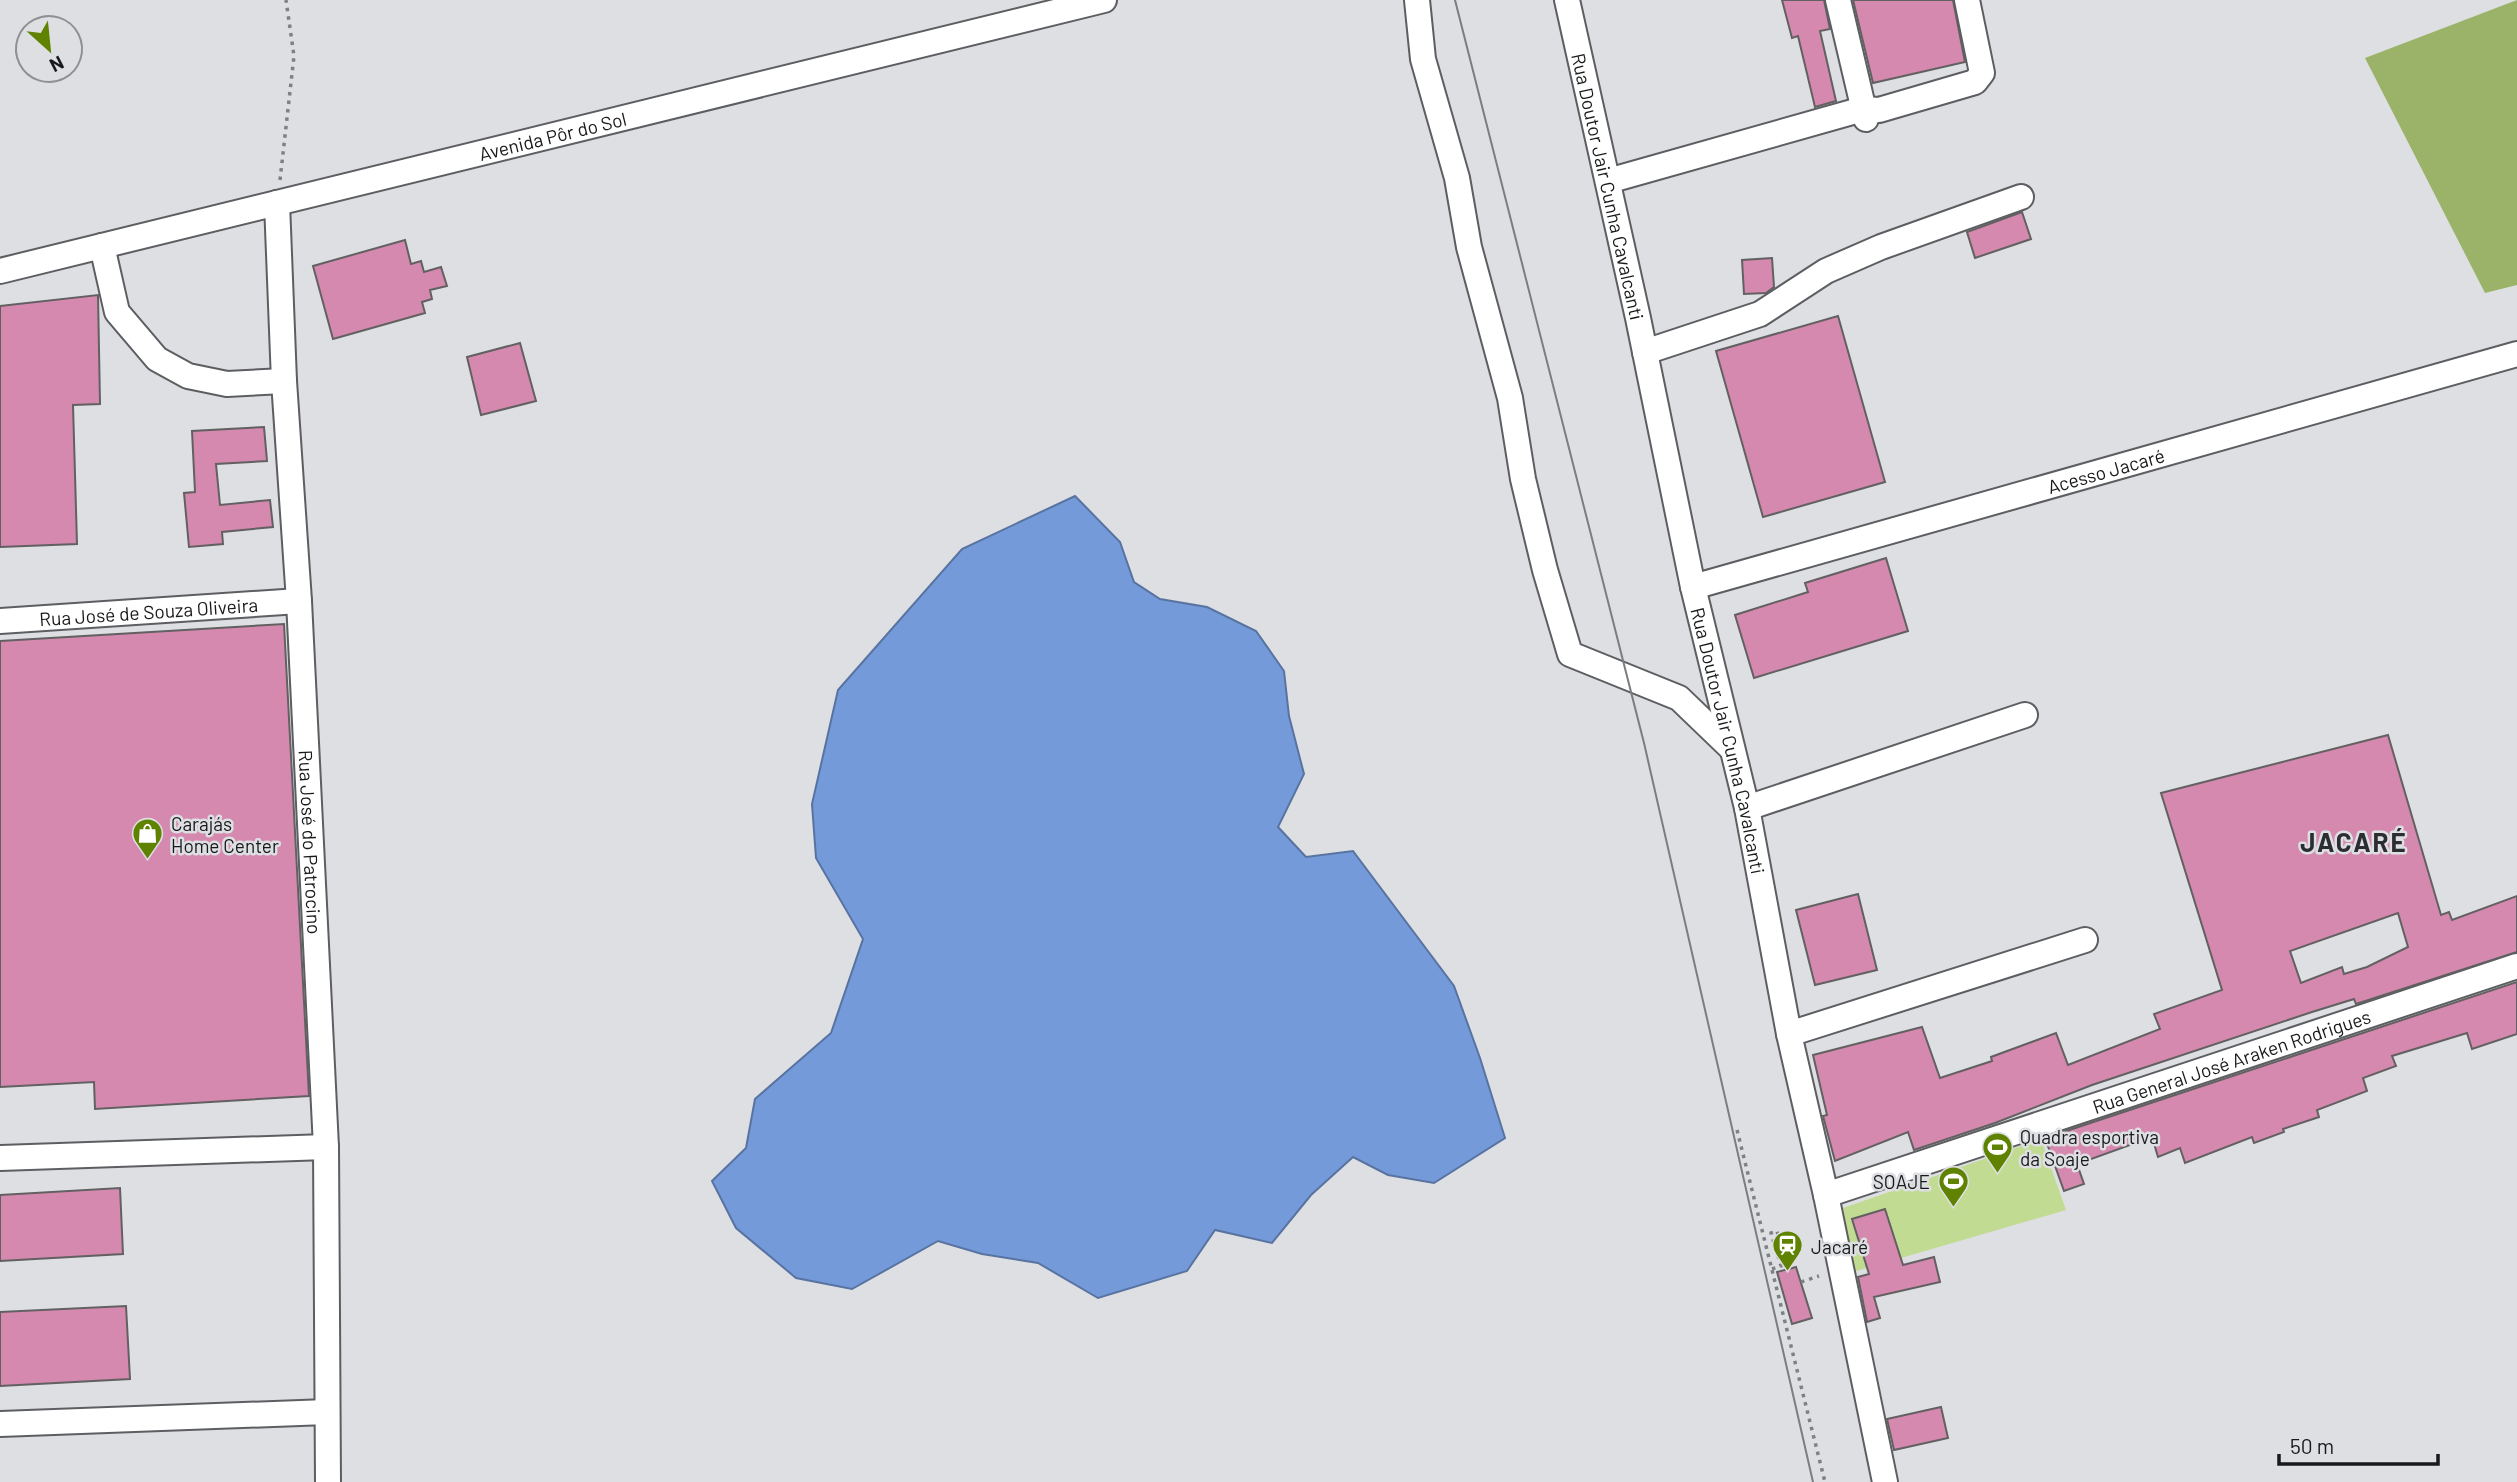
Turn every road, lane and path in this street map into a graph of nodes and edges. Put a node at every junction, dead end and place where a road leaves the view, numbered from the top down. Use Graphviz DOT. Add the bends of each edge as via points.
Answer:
graph roads {
  1 [pos="286,0"];
  2 [pos="1104,0"];
  3 [pos="1418,0"];
  4 [pos="1567,0"];
  5 [pos="1838,0"];
  6 [pos="1967,0"];
  7 [pos="1869,113"];
  8 [pos="1609,189"];
  9 [pos="2021,197"];
  10 [pos="277,204"];
  11 [pos="102,246"];
  12 [pos="0,271"];
  13 [pos="1645,352"];
  14 [pos="2517,354"];
  15 [pos="284,381"];
  16 [pos="1693,587"];
  17 [pos="299,601"];
  18 [pos="0,621"];
  19 [pos="2025,715"];
  20 [pos="1731,748"];
  21 [pos="1747,808"];
  22 [pos="2085,940"];
  23 [pos="2517,966"];
  24 [pos="1789,1034"];
  25 [pos="1737,1130"];
  26 [pos="326,1147"];
  27 [pos="0,1158"];
  28 [pos="1826,1195"];
  29 [pos="1772,1269"];
  30 [pos="1788,1269"];
  31 [pos="327,1412"];
  32 [pos="0,1424"];
  33 [pos="328,1482"];
  34 [pos="1825,1482"];
  35 [pos="1885,1482"];
  1 -- 10 [label="path" via="294,56"];
  2 -- 10 [label="street, Avenida Pôr do Sol"];
  3 -- 20 [label="street" via="1423,59 1457,177 1469,247 1510,398 1523,480 1570,654 1679,698"];
  4 -- 8 [label="street, Rua Doutor Jair Cunha Cavalcanti"];
  5 -- 7 [label="street"];
  6 -- 7 [label="street" via="1982,73 1975,82"];
  7 -- 8 [label="street"];
  8 -- 13 [label="street, Rua Doutor Jair Cunha Cavalcanti"];
  9 -- 13 [label="street" via="1826,271 1760,314"];
  10 -- 11 [label="street, Avenida Pôr do Sol"];
  10 -- 15 [label="street, Rua José do Patrocino"];
  11 -- 12 [label="street, Avenida Pôr do Sol"];
  11 -- 15 [label="street" via="117,312 157,359 188,376 227,384"];
  13 -- 16 [label="street, Rua Doutor Jair Cunha Cavalcanti"];
  14 -- 16 [label="street, Acesso Jacaré"];
  15 -- 17 [label="street, Rua José do Patrocino"];
  16 -- 20 [label="street, Rua Doutor Jair Cunha Cavalcanti"];
  17 -- 18 [label="street, Rua José de Souza Oliveira"];
  17 -- 26 [label="street, Rua José do Patrocino"];
  19 -- 21 [label="street"];
  20 -- 21 [label="street, Rua Doutor Jair Cunha Cavalcanti"];
  21 -- 24 [label="street, Rua Doutor Jair Cunha Cavalcanti"];
  22 -- 24 [label="street"];
  23 -- 28 [label="street, Rua General José Araken Rodrigues"];
  24 -- 28 [label="street, Rua Doutor Jair Cunha Cavalcanti"];
  25 -- 29 [label="path"];
  26 -- 27 [label="street"];
  26 -- 31 [label="street, Rua José do Patrocino"];
  28 -- 35 [label="street, Rua Doutor Jair Cunha Cavalcanti"];
  29 -- 30 [label="path" via="1781,1266 1771,1233 1777,1231"];
  29 -- 34 [label="path"];
  31 -- 32 [label="street"];
  31 -- 33 [label="street, Rua José do Patrocino"];
}
